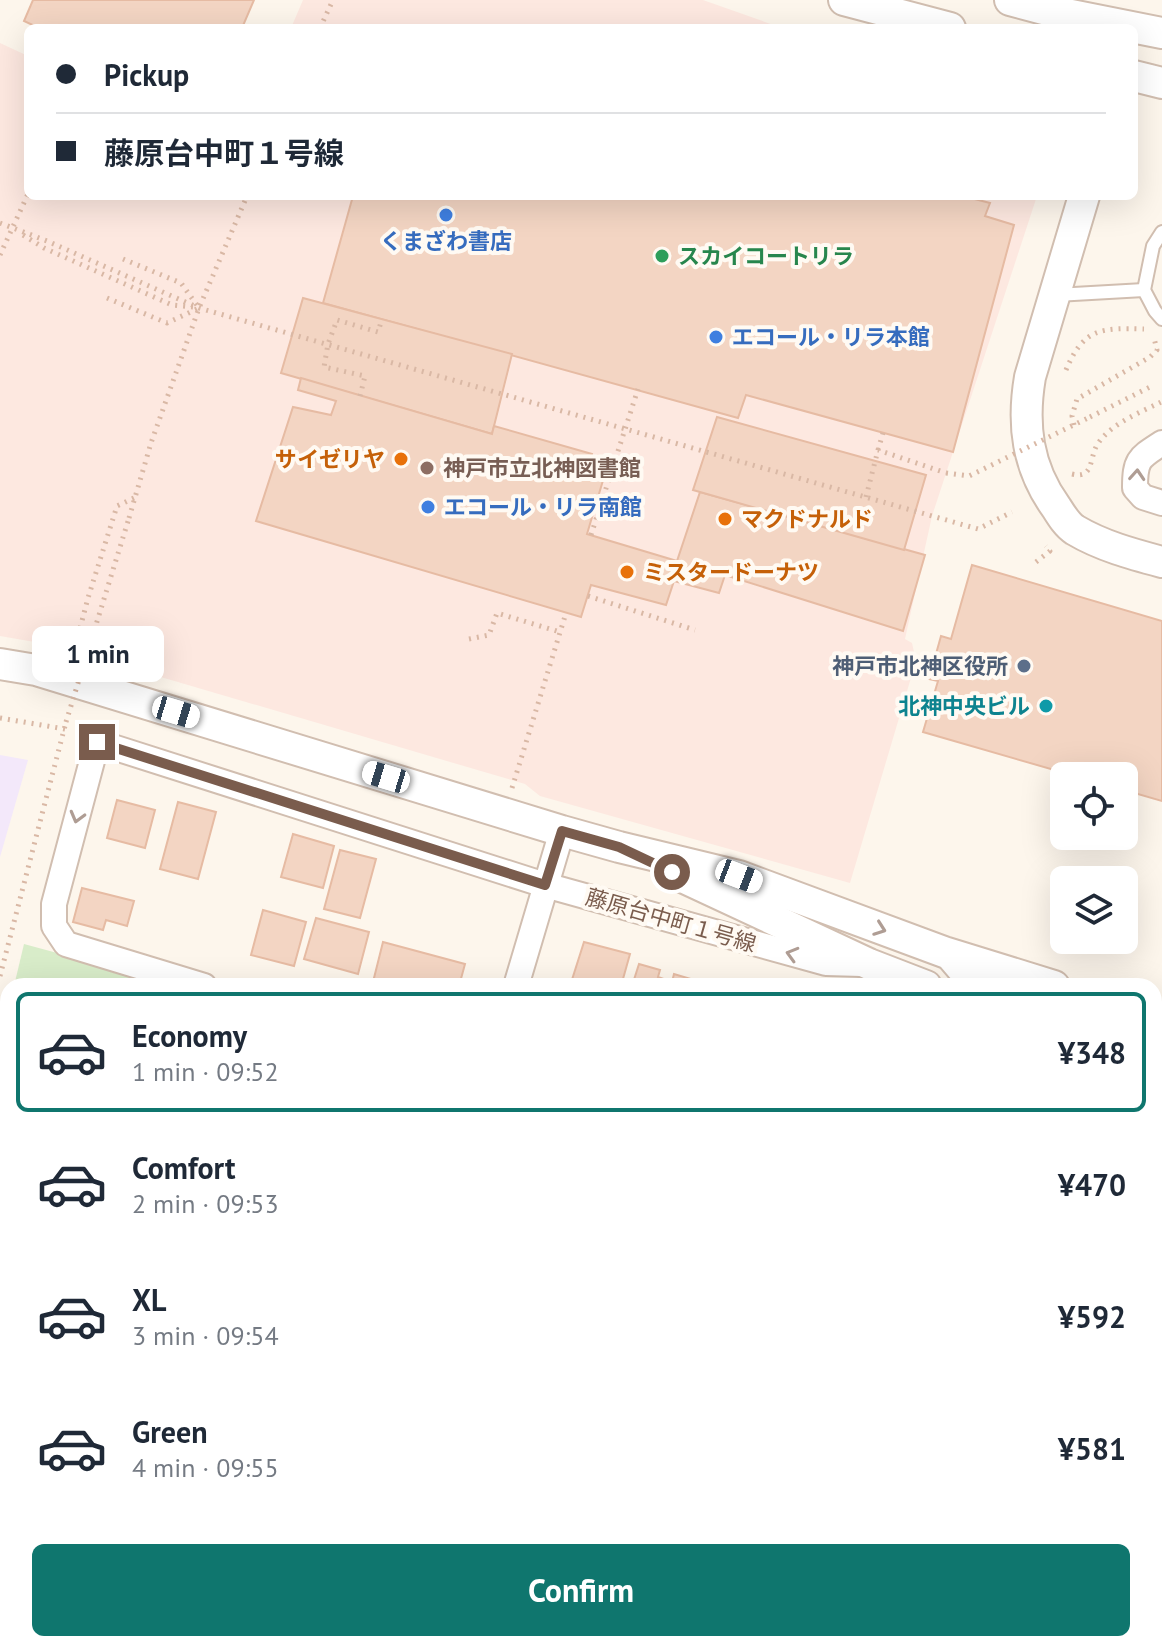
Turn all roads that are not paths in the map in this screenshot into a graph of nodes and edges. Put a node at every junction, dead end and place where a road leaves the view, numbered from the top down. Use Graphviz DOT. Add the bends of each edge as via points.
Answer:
graph roads {
  1 [pos="844,0"];
  2 [pos="1010,0"];
  3 [pos="935,24"];
  4 [pos="1114,24"];
  5 [pos="1138,29"];
  6 [pos="1162,33"];
  7 [pos="1138,77"];
  8 [pos="1162,83"];
  9 [pos="1083,200"];
  10 [pos="1162,232"];
  11 [pos="1144,290"];
  12 [pos="1056,295"];
  13 [pos="1162,319"];
  14 [pos="1162,443"];
  15 [pos="1162,503"];
  16 [pos="1162,562"];
  17 [pos="0,664"];
  18 [pos="562,831"];
  19 [pos="619,847"];
  20 [pos="545,885"];
  21 [pos="944,952"];
  22 [pos="869,964"];
  23 [pos="178,978"];
  24 [pos="518,978"];
  25 [pos="905,978"];
  26 [pos="966,978"];
  27 [pos="1028,978"];
  1 -- 3 [label="street"];
  2 -- 4 [label="street"];
  5 -- 6 [label="street"];
  7 -- 8 [label="street"];
  9 -- 12 [label="street"];
  10 -- 11 [label="lane" via="1153,246"];
  11 -- 12 [label="lane"];
  11 -- 13 [label="lane"];
  12 -- 16 [label="street" via="1025,404 1039,477 1072,528 1113,548"];
  15 -- 14 [label="street, one-way" via="1135,488 1134,471 1138,460"];
  17 -- 18 [label="street" via="36,670"];
  18 -- 19 [label="street"];
  18 -- 20 [label="street"];
  19 -- 21 [label="street, one-way" via="739,876"];
  19 -- 22 [label="street"];
  22 -- 20 [label="street, 藤原台中町１号線, one-way" via="826,963"];
  20 -- 23 [label="street, 藤原台中町１号線, one-way" via="97,742 54,904 54,926 66,944"];
  20 -- 24 [label="street"];
  21 -- 26 [label="street"];
  21 -- 27 [label="street"];
  22 -- 25 [label="street, 藤原台中町１号線"];
}
